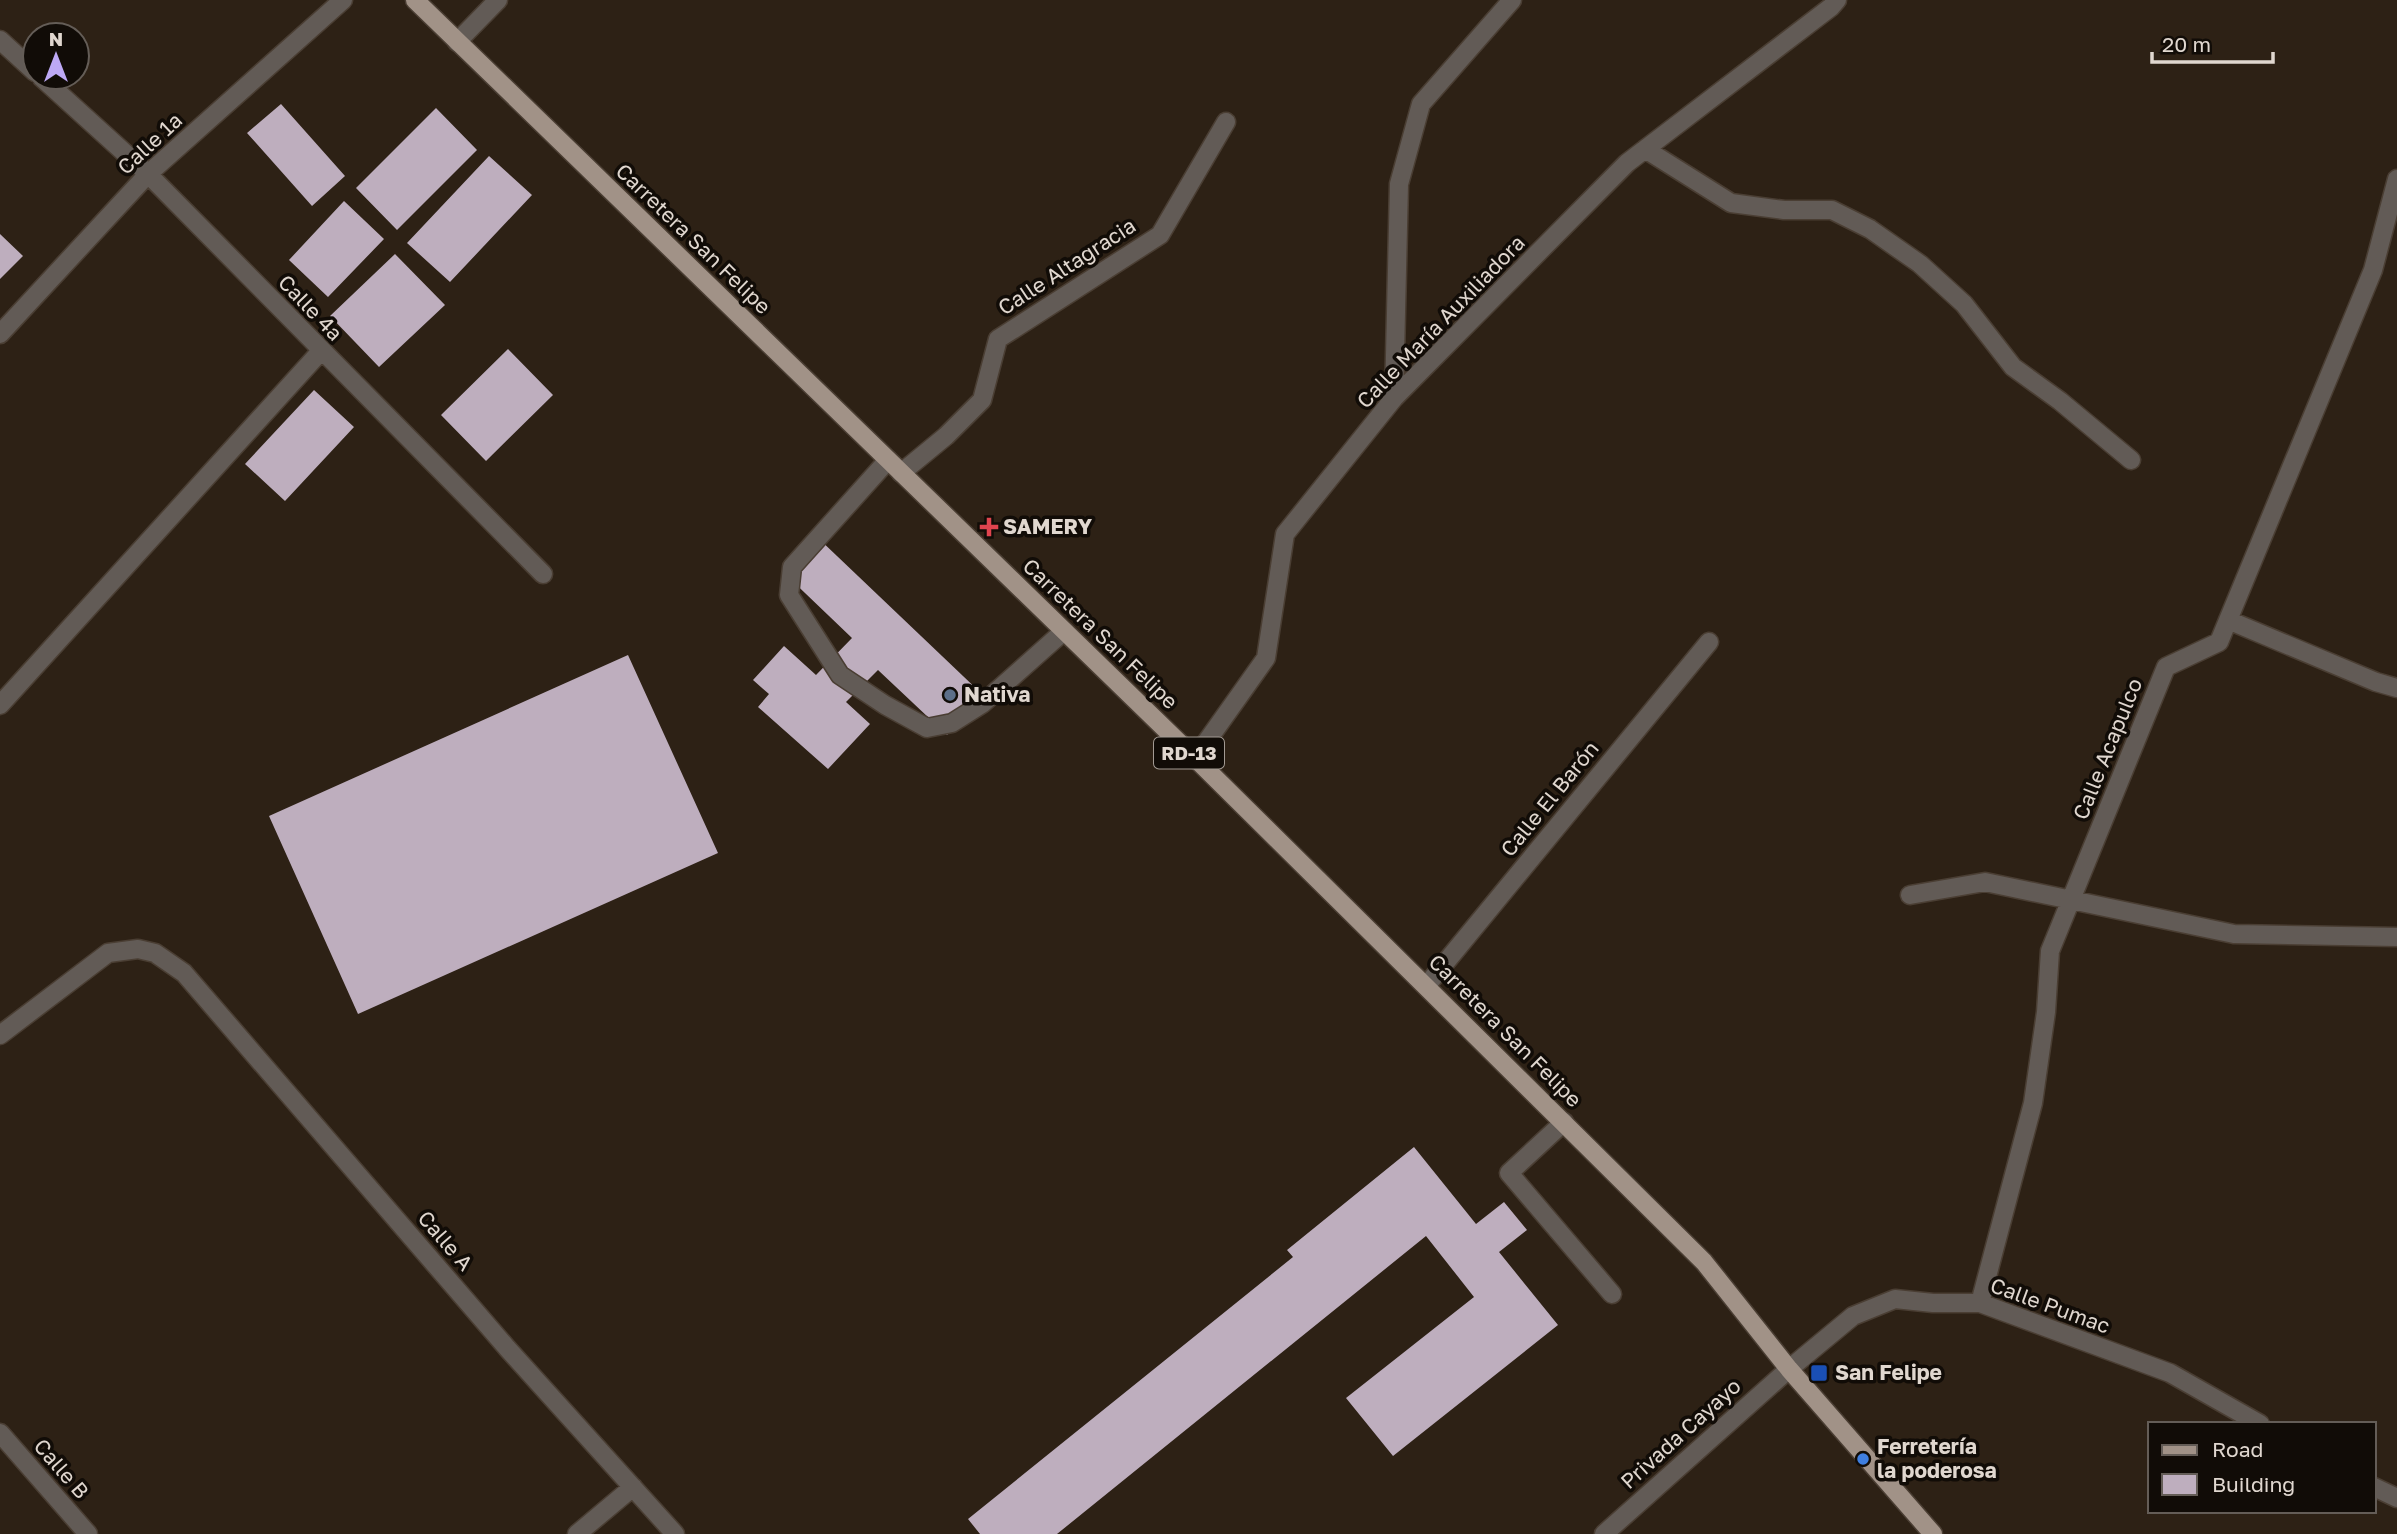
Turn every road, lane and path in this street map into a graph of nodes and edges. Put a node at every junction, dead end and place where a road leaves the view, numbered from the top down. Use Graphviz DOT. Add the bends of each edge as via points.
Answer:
graph roads {
  1 [pos="343,0"];
  2 [pos="415,0"];
  3 [pos="498,0"];
  4 [pos="1512,0"];
  5 [pos="1838,0"];
  6 [pos="0,40"];
  7 [pos="457,41"];
  8 [pos="21,59"];
  9 [pos="56,91"];
  10 [pos="1226,122"];
  11 [pos="1645,149"];
  12 [pos="148,174"];
  13 [pos="2397,179"];
  14 [pos="0,334"];
  15 [pos="321,351"];
  16 [pos="1395,398"];
  17 [pos="888,460"];
  18 [pos="2131,460"];
  19 [pos="901,473"];
  20 [pos="543,574"];
  21 [pos="2228,620"];
  22 [pos="1064,631"];
  23 [pos="1709,642"];
  24 [pos="2397,688"];
  25 [pos="0,705"];
  26 [pos="1195,758"];
  27 [pos="1910,895"];
  28 [pos="2071,899"];
  29 [pos="2397,937"];
  30 [pos="1427,985"];
  31 [pos="0,1035"];
  32 [pos="1564,1122"];
  33 [pos="1612,1294"];
  34 [pos="1980,1303"];
  35 [pos="1789,1369"];
  36 [pos="2256,1422"];
  37 [pos="0,1433"];
  38 [pos="633,1486"];
  39 [pos="2376,1488"];
  40 [pos="2397,1498"];
  41 [pos="88,1534"];
  42 [pos="577,1534"];
  43 [pos="675,1534"];
  44 [pos="1604,1534"];
  45 [pos="1933,1534"];
  1 -- 12 [label="street, Calle 1a"];
  2 -- 7 [label="main road, Carretera San Felipe / RD-13"];
  3 -- 7 [label="street"];
  4 -- 16 [label="street" via="1421,104 1399,184"];
  5 -- 11 [label="street, Calle María Auxiliadora"];
  6 -- 8 [label="street"];
  7 -- 17 [label="main road, Carretera San Felipe / RD-13"];
  9 -- 12 [label="street, Calle 4a"];
  10 -- 19 [label="street, Calle Altagracia" via="1160,235 998,339 982,400"];
  11 -- 16 [label="street, Calle María Auxiliadora"];
  11 -- 18 [label="street" via="1731,204 1832,210 1870,229 1920,264 1964,304 2013,367"];
  12 -- 14 [label="street, Calle 1a"];
  12 -- 15 [label="street, Calle 4a"];
  13 -- 21 [label="street, Calle Acapulco" via="2373,270"];
  15 -- 20 [label="street, Calle 4a"];
  15 -- 25 [label="street"];
  16 -- 26 [label="street, Calle María Auxiliadora" via="1285,534 1266,658"];
  17 -- 19 [label="main road, Carretera San Felipe / RD-13"];
  17 -- 22 [label="street" via="792,567 789,595 840,675 927,728 952,723 982,705"];
  19 -- 22 [label="main road, Carretera San Felipe / RD-13"];
  21 -- 24 [label="street"];
  21 -- 28 [label="street, Calle Acapulco" via="2219,642 2166,667"];
  22 -- 26 [label="main road, Carretera San Felipe / RD-13"];
  23 -- 30 [label="street, Calle El Barón"];
  26 -- 30 [label="main road, Carretera San Felipe / RD-13"];
  27 -- 28 [label="street" via="1985,882"];
  28 -- 29 [label="street" via="2234,934"];
  28 -- 34 [label="street, Calle Acapulco" via="2050,951 2033,1103"];
  30 -- 32 [label="main road, Carretera San Felipe / RD-13"];
  31 -- 38 [label="street, Calle A" via="108,953 138,949 155,953 184,973 507,1348"];
  32 -- 33 [label="street" via="1509,1173"];
  32 -- 35 [label="main road, Carretera San Felipe / RD-13" via="1704,1262"];
  34 -- 35 [label="street, Calle Pumac" via="1895,1298 1853,1316"];
  34 -- 36 [label="street, Calle Pumac" via="2170,1373"];
  35 -- 44 [label="street, Privada Cayayo"];
  35 -- 45 [label="main road, Carretera San Felipe / RD-13"];
  37 -- 41 [label="street, Calle B"];
  38 -- 42 [label="street"];
  38 -- 43 [label="street, Calle A"];
  39 -- 40 [label="street"];
}
